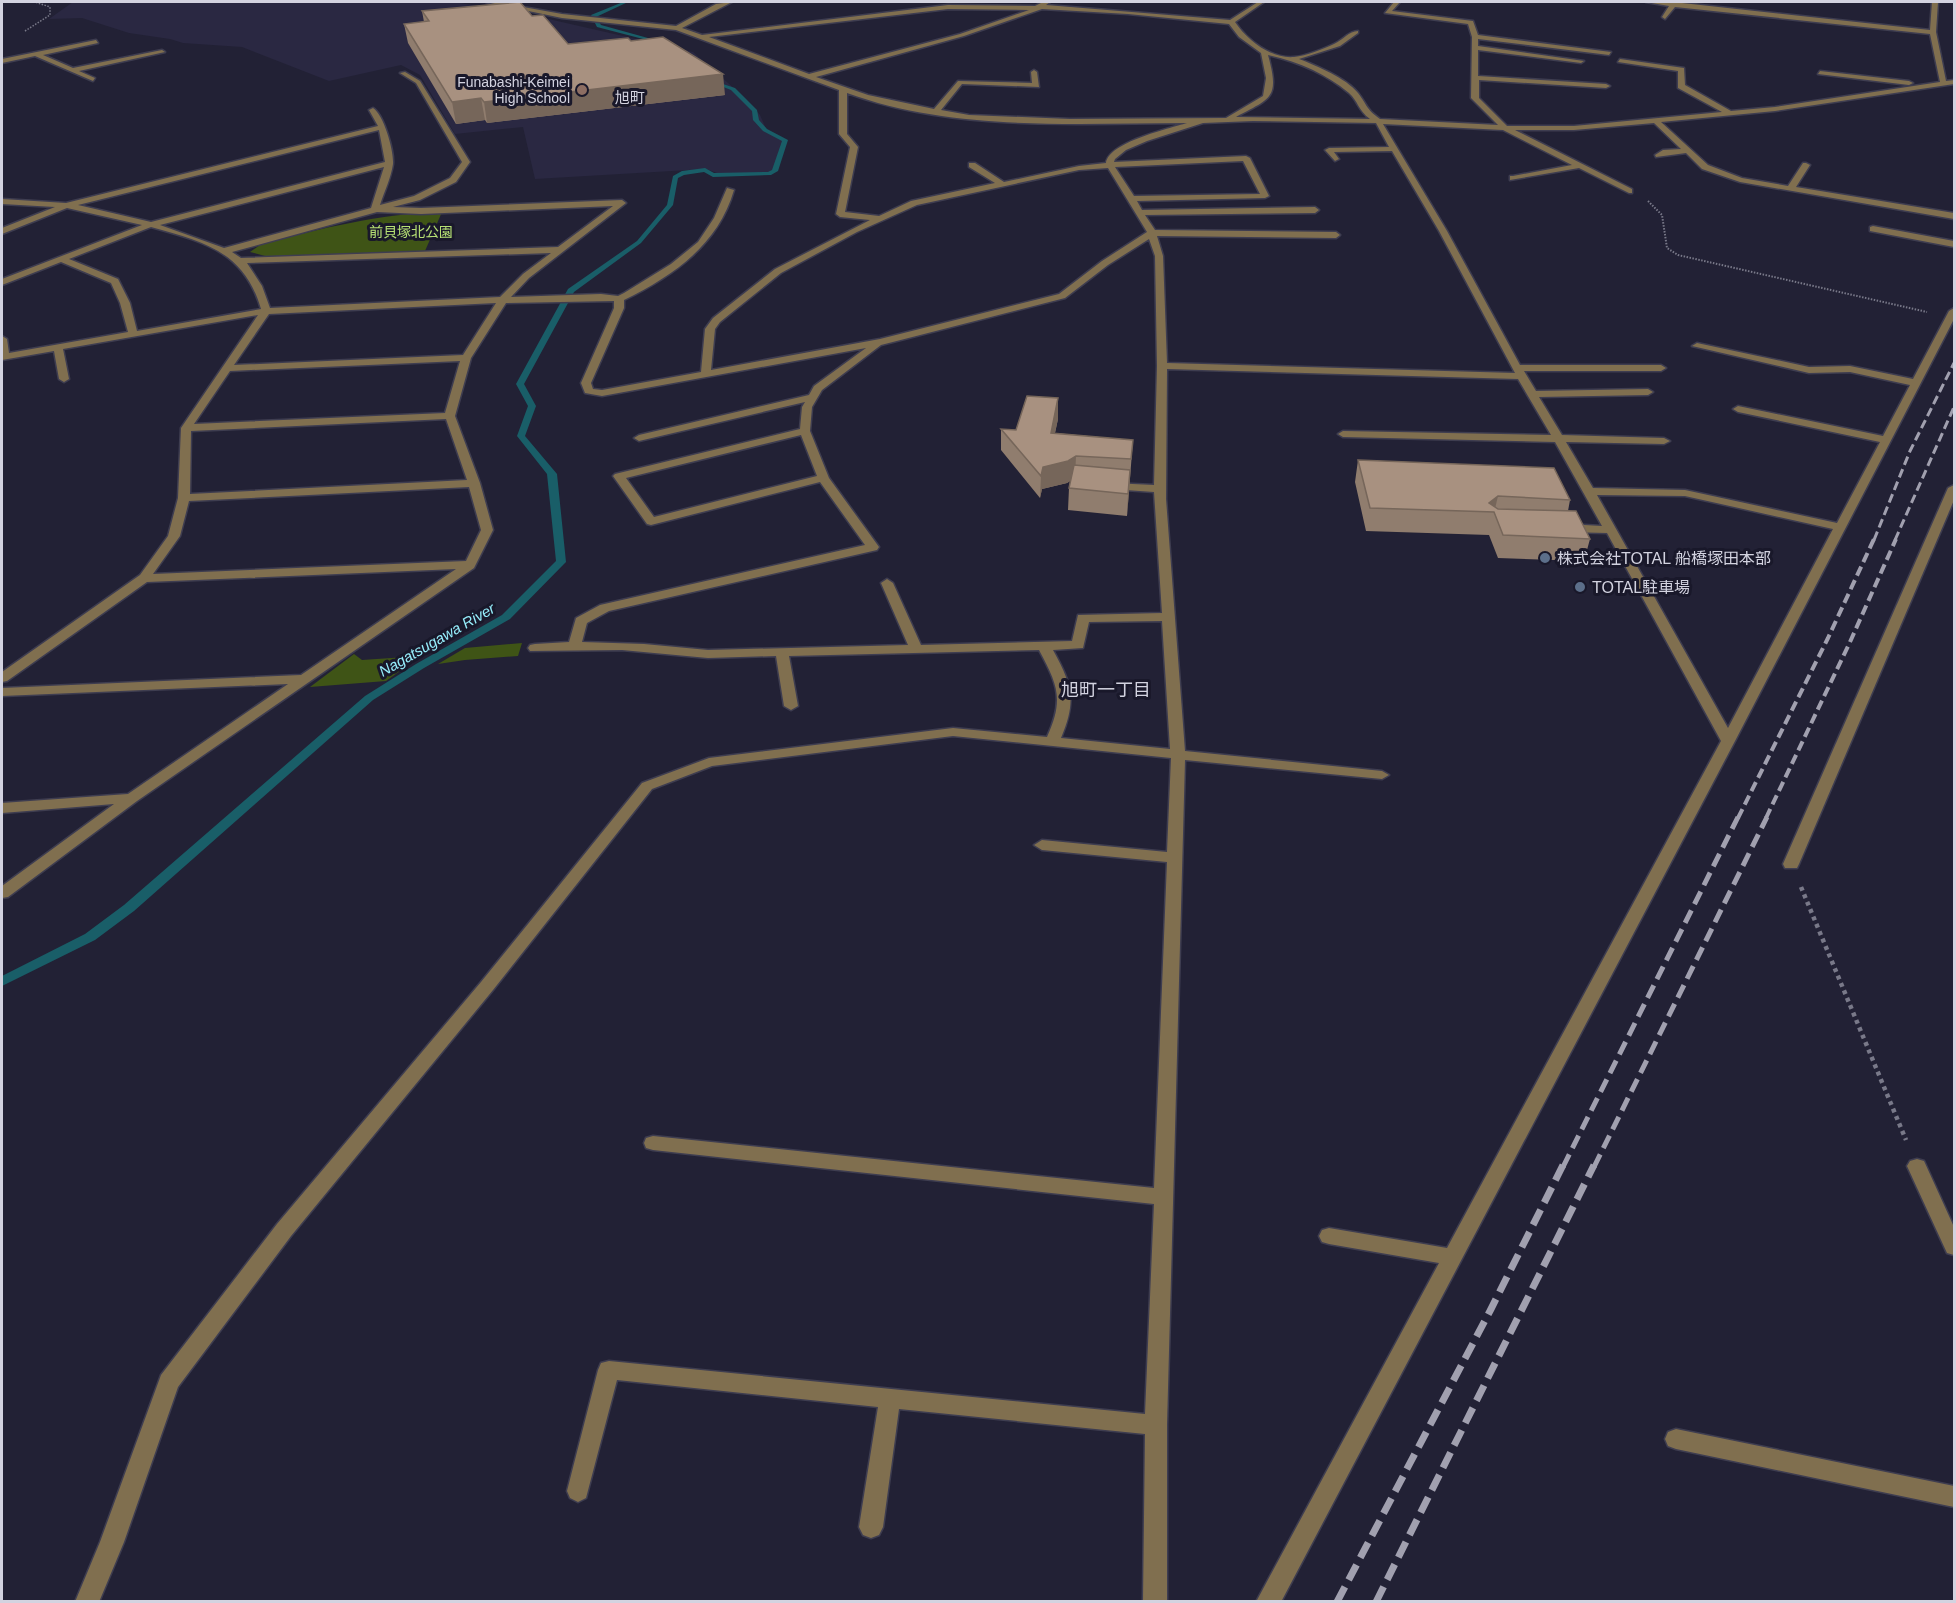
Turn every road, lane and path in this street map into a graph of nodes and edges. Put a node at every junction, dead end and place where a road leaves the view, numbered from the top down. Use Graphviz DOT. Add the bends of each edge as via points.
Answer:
graph roads {
  1 [pos="35,2"];
  2 [pos="489,2"];
  3 [pos="514,2"];
  4 [pos="729,2"];
  5 [pos="1261,2"];
  6 [pos="1397,2"];
  7 [pos="1649,2"];
  8 [pos="1935,2"];
  9 [pos="502,4"];
  10 [pos="1673,4"];
  11 [pos="1043,6"];
  12 [pos="1665,17"];
  13 [pos="1231,22"];
  14 [pos="677,28"];
  15 [pos="1356,32"];
  16 [pos="1933,32"];
  17 [pos="18,36"];
  18 [pos="703,36"];
  19 [pos="1474,37"];
  20 [pos="96,42"];
  21 [pos="1475,48"];
  22 [pos="162,52"];
  23 [pos="1264,52"];
  24 [pos="1609,53"];
  25 [pos="35,54"];
  26 [pos="1293,59"];
  27 [pos="2,61"];
  28 [pos="1581,61"];
  29 [pos="1620,61"];
  30 [pos="72,70"];
  31 [pos="1034,72"];
  32 [pos="403,73"];
  33 [pos="1820,73"];
  34 [pos="807,77"];
  35 [pos="1474,78"];
  36 [pos="93,79"];
  37 [pos="1943,82"];
  38 [pos="1954,82"];
  39 [pos="1923,85"];
  40 [pos="1606,86"];
  41 [pos="843,90"];
  42 [pos="373,110"];
  43 [pos="936,112"];
  44 [pos="1731,114"];
  45 [pos="1227,120"];
  46 [pos="1378,121"];
  47 [pos="1202,122"];
  48 [pos="1657,122"];
  49 [pos="381,127"];
  50 [pos="1505,128"];
  51 [pos="1394,148"];
  52 [pos="1688,151"];
  53 [pos="1659,155"];
  54 [pos="1335,159"];
  55 [pos="389,163"];
  56 [pos="972,165"];
  57 [pos="1110,165"];
  58 [pos="1806,165"];
  59 [pos="1579,166"];
  60 [pos="1513,178"];
  61 [pos="1002,184"];
  62 [pos="1791,188"];
  63 [pos="730,190"];
  64 [pos="1629,191"];
  65 [pos="1131,199"];
  66 [pos="2,201"];
  67 [pos="68,205"];
  68 [pos="375,209"];
  69 [pos="1315,210"];
  70 [pos="1139,213"];
  71 [pos="1954,216"];
  72 [pos="880,218"];
  73 [pos="149,225"];
  74 [pos="1873,229"];
  75 [pos="2,231"];
  76 [pos="1152,233"];
  77 [pos="1336,235"];
  78 [pos="1954,244"];
  79 [pos="561,250"];
  80 [pos="224,251"];
  81 [pos="61,259"];
  82 [pos="241,261"];
  83 [pos="2,282"];
  84 [pos="619,299"];
  85 [pos="503,300"];
  86 [pos="266,311"];
  87 [pos="1953,314"];
  88 [pos="133,334"];
  89 [pos="2,339"];
  90 [pos="880,342"];
  91 [pos="1698,346"];
  92 [pos="58,347"];
  93 [pos="3,356"];
  94 [pos="466,358"];
  95 [pos="1162,366"];
  96 [pos="228,368"];
  97 [pos="1661,368"];
  98 [pos="706,372"];
  99 [pos="1519,372"];
  100 [pos="64,379"];
  101 [pos="1916,383"];
  102 [pos="1648,392"];
  103 [pos="1532,394"];
  104 [pos="813,397"];
  105 [pos="1738,409"];
  106 [pos="450,416"];
  107 [pos="186,428"];
  108 [pos="805,431"];
  109 [pos="1343,434"];
  110 [pos="639,438"];
  111 [pos="1560,440"];
  112 [pos="1886,440"];
  113 [pos="1664,441"];
  114 [pos="823,478"];
  115 [pos="474,483"];
  116 [pos="1096,485"];
  117 [pos="1954,488"];
  118 [pos="1160,489"];
  119 [pos="1589,491"];
  120 [pos="184,498"];
  121 [pos="1840,527"];
  122 [pos="1552,528"];
  123 [pos="1611,530"];
  124 [pos="470,566"];
  125 [pos="144,579"];
  126 [pos="887,583"];
  127 [pos="1169,617"];
  128 [pos="575,645"];
  129 [pos="1044,646"];
  130 [pos="535,648"];
  131 [pos="916,649"];
  132 [pos="782,653"];
  133 [pos="2,678"];
  134 [pos="306,679"];
  135 [pos="2,692"];
  136 [pos="791,706"];
  137 [pos="1728,741"];
  138 [pos="1052,742"];
  139 [pos="1178,756"];
  140 [pos="1382,775"];
  141 [pos="132,798"];
  142 [pos="2,808"];
  143 [pos="1042,845"];
  144 [pos="1176,858"];
  145 [pos="1791,864"];
  146 [pos="2,893"];
  147 [pos="653,1143"];
  148 [pos="1917,1166"];
  149 [pos="1164,1197"];
  150 [pos="1329,1236"];
  151 [pos="1954,1247"];
  152 [pos="1453,1257"];
  153 [pos="890,1398"];
  154 [pos="1156,1425"];
  155 [pos="1676,1439"];
  156 [pos="578,1491"];
  157 [pos="1954,1497"];
  158 [pos="871,1527"];
  159 [pos="87,1602"];
  160 [pos="1155,1602"];
  161 [pos="1269,1602"];
  1 -- 17 [label="path" via="50,7 50,15"];
  2 -- 9 [label="street"];
  3 -- 9 [label="street"];
  4 -- 14 [label="street"];
  5 -- 13 [label="street"];
  6 -- 19 [label="street" via="1387,12 1471,22"];
  7 -- 10 [label="street"];
  8 -- 16 [label="street"];
  9 -- 14 [label="street" via="562,16"];
  10 -- 12 [label="street"];
  10 -- 16 [label="street"];
  11 -- 13 [label="street"];
  11 -- 18 [label="street" via="948,7"];
  11 -- 34 [label="street" via="962,34"];
  13 -- 23 [label="street" via="1241,36"];
  14 -- 18 [label="street"];
  15 -- 26 [label="street" via="1338,45"];
  16 -- 37 [label="street"];
  18 -- 34 [label="street"];
  19 -- 21 [label="street"];
  19 -- 24 [label="street"];
  20 -- 25 [label="street"];
  21 -- 28 [label="street"];
  21 -- 35 [label="street"];
  22 -- 30 [label="street"];
  23 -- 26 [label="street"];
  23 -- 45 [label="street" via="1271,78 1268,95"];
  25 -- 27 [label="street"];
  25 -- 30 [label="street"];
  26 -- 46 [label="street" via="1321,70 1355,94 1362,110"];
  29 -- 44 [label="street" via="1682,69 1681,86"];
  30 -- 36 [label="street"];
  31 -- 43 [label="street" via="1036,85 960,82"];
  32 -- 68 [label="street" via="418,82 466,162 453,180 417,198"];
  33 -- 39 [label="street"];
  34 -- 41 [label="street"];
  35 -- 40 [label="street"];
  35 -- 50 [label="street" via="1474,98"];
  37 -- 38 [label="street"];
  37 -- 39 [label="street"];
  39 -- 44 [label="street" via="1852,99"];
  41 -- 43 [label="street"];
  41 -- 72 [label="street" via="843,134 854,147 840,214"];
  42 -- 49 [label="street"];
  43 -- 47 [label="street" via="1017,120"];
  44 -- 48 [label="street"];
  45 -- 46 [label="street"];
  45 -- 47 [label="street"];
  46 -- 50 [label="street"];
  46 -- 51 [label="street"];
  47 -- 57 [label="street" via="1123,148 1111,158"];
  48 -- 50 [label="street"];
  48 -- 52 [label="street"];
  49 -- 55 [label="street"];
  49 -- 67 [label="street"];
  50 -- 59 [label="street"];
  51 -- 54 [label="street" via="1329,150"];
  51 -- 99 [label="street"];
  52 -- 53 [label="street"];
  52 -- 62 [label="street" via="1705,167 1740,180"];
  55 -- 68 [label="street"];
  55 -- 73 [label="street"];
  56 -- 61 [label="street"];
  57 -- 61 [label="street"];
  57 -- 65 [label="street"];
  57 -- 65 [label="street" via="1246,158 1265,196"];
  58 -- 62 [label="street"];
  59 -- 60 [label="street"];
  59 -- 64 [label="street"];
  61 -- 72 [label="street" via="914,203"];
  62 -- 71 [label="street"];
  63 -- 84 [label="street" via="726,204 700,246 636,292"];
  64 -- 87 [label="path" via="1657,205 1664,217 1667,248 1678,255"];
  65 -- 70 [label="street"];
  66 -- 67 [label="street"];
  67 -- 73 [label="street"];
  67 -- 75 [label="street"];
  68 -- 79 [label="street" via="421,211 622,203"];
  68 -- 80 [label="street"];
  69 -- 70 [label="street"];
  70 -- 76 [label="street"];
  72 -- 98 [label="street" via="778,271 716,320 710,328"];
  73 -- 80 [label="street"];
  73 -- 81 [label="street"];
  74 -- 78 [label="street"];
  76 -- 77 [label="street"];
  76 -- 90 [label="street" via="1062,296"];
  76 -- 95 [label="street" via="1159,256"];
  79 -- 82 [label="street"];
  79 -- 85 [label="street" via="526,276"];
  80 -- 82 [label="street"];
  81 -- 83 [label="street"];
  81 -- 88 [label="street" via="115,281"];
  82 -- 86 [label="street" via="259,287"];
  84 -- 85 [label="street"];
  84 -- 98 [label="street" via="619,308 586,383 589,391 602,393"];
  85 -- 86 [label="street"];
  85 -- 94 [label="street"];
  86 -- 88 [label="street"];
  86 -- 96 [label="street"];
  87 -- 101 [label="street"];
  88 -- 92 [label="street"];
  89 -- 93 [label="street"];
  90 -- 98 [label="street"];
  90 -- 104 [label="street" via="818,388"];
  91 -- 101 [label="street" via="1809,370 1850,369"];
  92 -- 93 [label="street"];
  92 -- 100 [label="street"];
  94 -- 96 [label="street"];
  94 -- 106 [label="street"];
  95 -- 99 [label="street"];
  95 -- 118 [label="street"];
  96 -- 107 [label="street"];
  97 -- 99 [label="street"];
  99 -- 103 [label="street"];
  101 -- 112 [label="street"];
  102 -- 103 [label="street"];
  103 -- 111 [label="street"];
  104 -- 108 [label="street" via="807,407"];
  104 -- 110 [label="street"];
  105 -- 112 [label="street"];
  106 -- 107 [label="street"];
  106 -- 115 [label="street"];
  107 -- 120 [label="street"];
  108 -- 114 [label="street"];
  108 -- 114 [label="street" via="619,476 651,521"];
  109 -- 111 [label="street"];
  111 -- 113 [label="street"];
  111 -- 119 [label="street"];
  112 -- 121 [label="street"];
  114 -- 128 [label="street" via="873,547 605,608 581,621"];
  115 -- 120 [label="street"];
  115 -- 124 [label="street" via="487,530"];
  116 -- 118 [label="street"];
  117 -- 145 [label="street"];
  118 -- 127 [label="street"];
  119 -- 121 [label="street" via="1685,493"];
  119 -- 123 [label="street"];
  120 -- 125 [label="street" via="174,536"];
  121 -- 137 [label="street"];
  122 -- 123 [label="street"];
  123 -- 137 [label="street"];
  124 -- 125 [label="street"];
  124 -- 134 [label="street"];
  125 -- 133 [label="street"];
  126 -- 131 [label="street"];
  127 -- 129 [label="street" via="1083,618 1078,645"];
  127 -- 139 [label="street"];
  128 -- 130 [label="street"];
  128 -- 132 [label="street" via="708,654"];
  129 -- 131 [label="street"];
  129 -- 138 [label="street" via="1065,685 1065,714"];
  131 -- 132 [label="street"];
  132 -- 136 [label="street"];
  134 -- 135 [label="street"];
  134 -- 141 [label="street"];
  137 -- 152 [label="street"];
  138 -- 139 [label="street"];
  138 -- 159 [label="street" via="953,732 709,762 647,786 284,1230 170,1382"];
  139 -- 140 [label="street"];
  139 -- 144 [label="street"];
  141 -- 142 [label="street"];
  141 -- 146 [label="street"];
  143 -- 144 [label="street"];
  144 -- 149 [label="street"];
  145 -- 148 [label="path"];
  147 -- 149 [label="street"];
  148 -- 151 [label="street"];
  149 -- 154 [label="street"];
  150 -- 152 [label="street"];
  152 -- 161 [label="street"];
  153 -- 154 [label="street"];
  153 -- 156 [label="street" via="609,1370"];
  153 -- 158 [label="street"];
  154 -- 160 [label="street"];
  155 -- 157 [label="street"];
}
